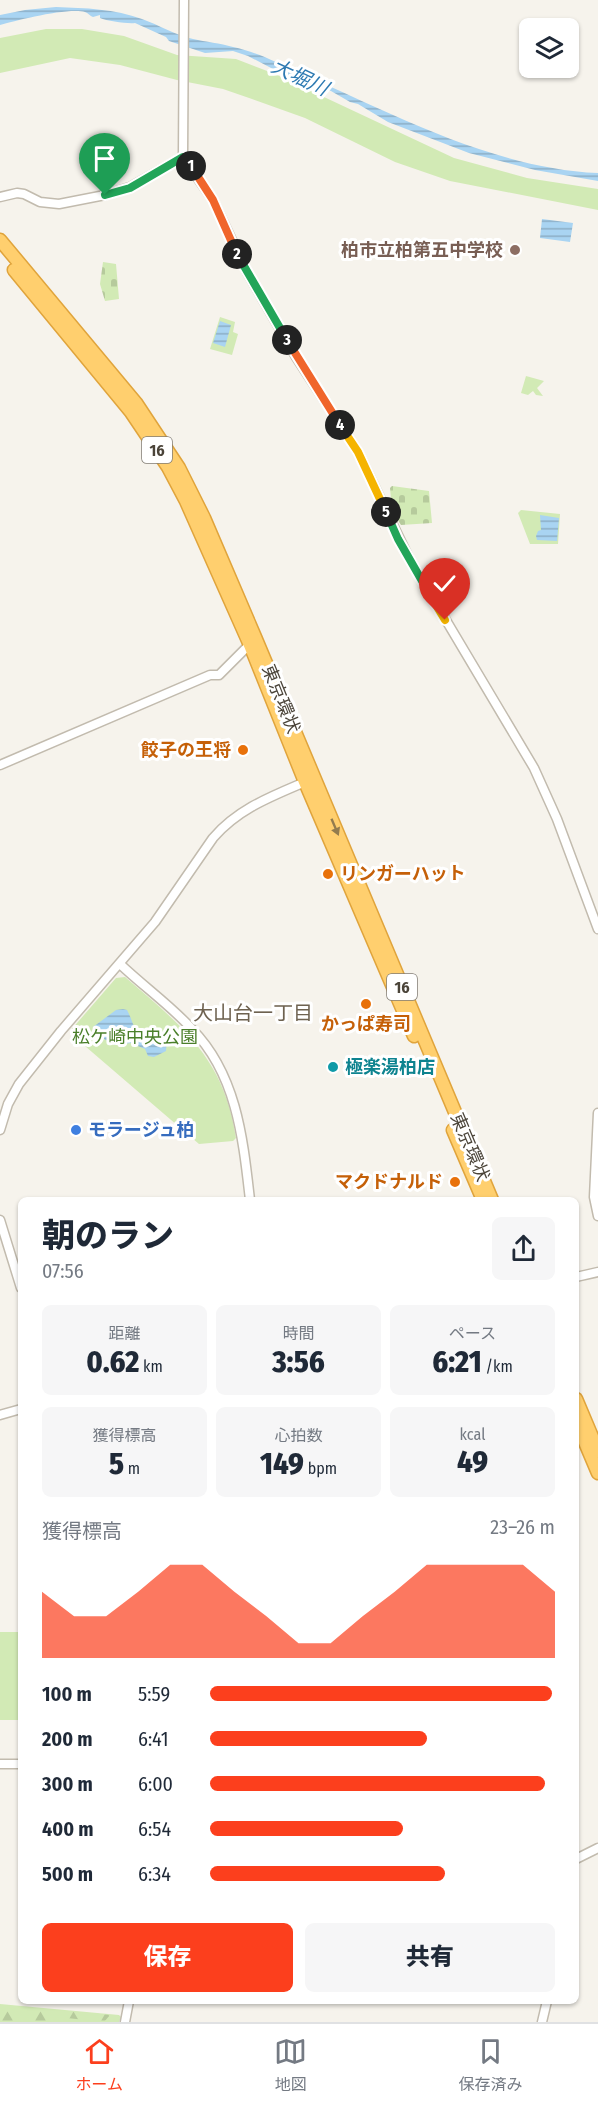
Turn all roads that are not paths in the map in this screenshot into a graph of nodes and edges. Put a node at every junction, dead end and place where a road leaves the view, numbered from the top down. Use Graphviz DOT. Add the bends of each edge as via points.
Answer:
graph roads {
  1 [pos="184,0"];
  2 [pos="183,157"];
  3 [pos="0,197"];
  4 [pos="0,240"];
  5 [pos="0,253"];
  6 [pos="252,641"];
  7 [pos="0,765"];
  8 [pos="308,778"];
  9 [pos="598,929"];
  10 [pos="120,964"];
  11 [pos="598,1113"];
  12 [pos="0,1130"];
  13 [pos="250,1197"];
  14 [pos="482,1197"];
  15 [pos="491,1197"];
  16 [pos="598,1216"];
  17 [pos="0,1220"];
  18 [pos="598,1272"];
  19 [pos="579,1276"];
  20 [pos="18,1278"];
  21 [pos="579,1406"];
  22 [pos="18,1410"];
  23 [pos="0,1415"];
  24 [pos="579,1428"];
  25 [pos="598,1450"];
  26 [pos="598,1473"];
  27 [pos="0,1764"];
  28 [pos="18,1764"];
  29 [pos="598,1848"];
  30 [pos="579,1858"];
  31 [pos="128,2004"];
  32 [pos="546,2004"];
  33 [pos="125,2022"];
  34 [pos="542,2022"];
  1 -- 2 [label="street"];
  2 -- 3 [label="street" via="130,188 105,195 59,204 17,193"];
  2 -- 9 [label="street" via="213,200 243,266 296,357 358,452 413,566 534,768"];
  4 -- 6 [label="highway, 東京環状 / 16" via="159,435 204,518"];
  5 -- 6 [label="highway, 東京環状 / 16" via="151,441 186,501"];
  6 -- 7 [label="street" via="219,675 210,675"];
  6 -- 8 [label="highway, 東京環状 / 16"];
  8 -- 10 [label="street" via="250,807 225,825 170,903"];
  8 -- 14 [label="highway, 東京環状 / 16"];
  8 -- 15 [label="highway, 東京環状 / 16, one-way"];
  10 -- 12 [label="street" via="19,1084"];
  10 -- 13 [label="street" via="194,1030 220,1067 238,1113"];
  11 -- 16 [label="street" via="594,1197"];
  17 -- 20 [label="street"];
  18 -- 19 [label="street"];
  21 -- 25 [label="highway"];
  22 -- 23 [label="street"];
  24 -- 26 [label="highway"];
  27 -- 28 [label="street"];
  29 -- 30 [label="street"];
  31 -- 33 [label="street"];
  32 -- 34 [label="street"];
}
